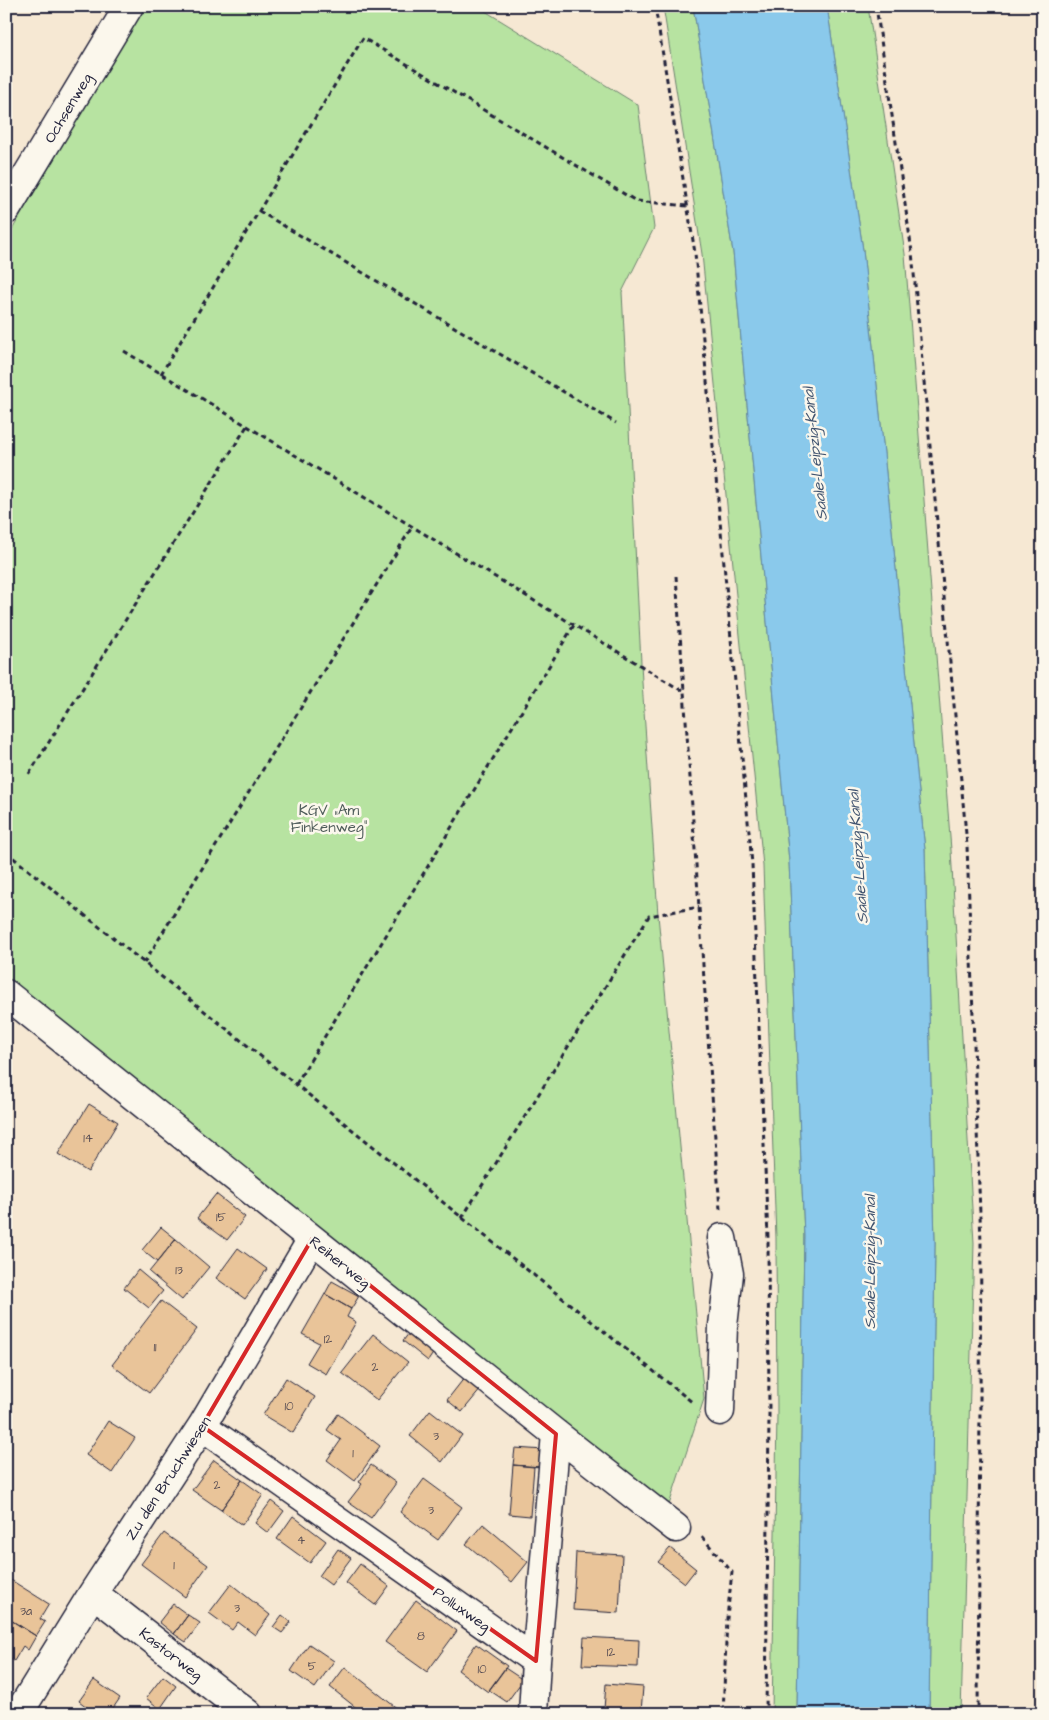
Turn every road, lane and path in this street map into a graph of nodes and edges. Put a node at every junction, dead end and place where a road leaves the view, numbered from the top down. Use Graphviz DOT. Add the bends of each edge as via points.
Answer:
graph roads {
  1 [pos="129,6"];
  2 [pos="655,6"];
  3 [pos="876,6"];
  4 [pos="687,206"];
  5 [pos="6,210"];
  6 [pos="259,211"];
  7 [pos="124,351"];
  8 [pos="161,374"];
  9 [pos="616,423"];
  10 [pos="247,426"];
  11 [pos="412,526"];
  12 [pos="676,576"];
  13 [pos="574,625"];
  14 [pos="684,692"];
  15 [pos="29,774"];
  16 [pos="6,852"];
  17 [pos="699,907"];
  18 [pos="144,963"];
  19 [pos="6,994"];
  20 [pos="296,1084"];
  21 [pos="462,1218"];
  22 [pos="312,1238"];
  23 [pos="722,1238"];
  24 [pos="707,1408"];
  25 [pos="202,1426"];
  26 [pos="556,1434"];
  27 [pos="688,1532"];
  28 [pos="93,1593"];
  29 [pos="536,1661"];
  30 [pos="18,1714"];
  31 [pos="248,1714"];
  32 [pos="533,1714"];
  33 [pos="723,1714"];
  34 [pos="766,1714"];
  35 [pos="978,1714"];
  1 -- 5 [label="street, Ochsenweg"];
  2 -- 4 [label="path"];
  3 -- 35 [label="path" via="912,252 966,845 981,1243"];
  4 -- 6 [label="path" via="636,200 362,38"];
  4 -- 34 [label="path" via="695,253 752,864 768,1238"];
  6 -- 8 [label="path"];
  6 -- 9 [label="path"];
  7 -- 8 [label="path"];
  8 -- 10 [label="path"];
  10 -- 11 [label="path"];
  10 -- 15 [label="path"];
  11 -- 13 [label="path"];
  11 -- 18 [label="path"];
  12 -- 14 [label="path"];
  13 -- 14 [label="path"];
  13 -- 20 [label="path"];
  14 -- 17 [label="path"];
  16 -- 18 [label="path"];
  17 -- 21 [label="path" via="649,916"];
  17 -- 23 [label="path"];
  18 -- 20 [label="path"];
  19 -- 22 [label="street, Reiherweg"];
  20 -- 21 [label="path"];
  21 -- 24 [label="path"];
  22 -- 25 [label="street, Zu den Bruchwiesen"];
  22 -- 26 [label="street, Reiherweg"];
  23 -- 24 [label="street" via="729,1274 723,1326"];
  25 -- 28 [label="street, Zu den Bruchwiesen"];
  25 -- 29 [label="street, Polluxweg"];
  26 -- 27 [label="street, Reiherweg"];
  26 -- 29 [label="street"];
  27 -- 33 [label="path" via="732,1572"];
  28 -- 30 [label="street, Zu den Bruchwiesen"];
  28 -- 31 [label="street, Kastorweg"];
  29 -- 32 [label="street"];
}
